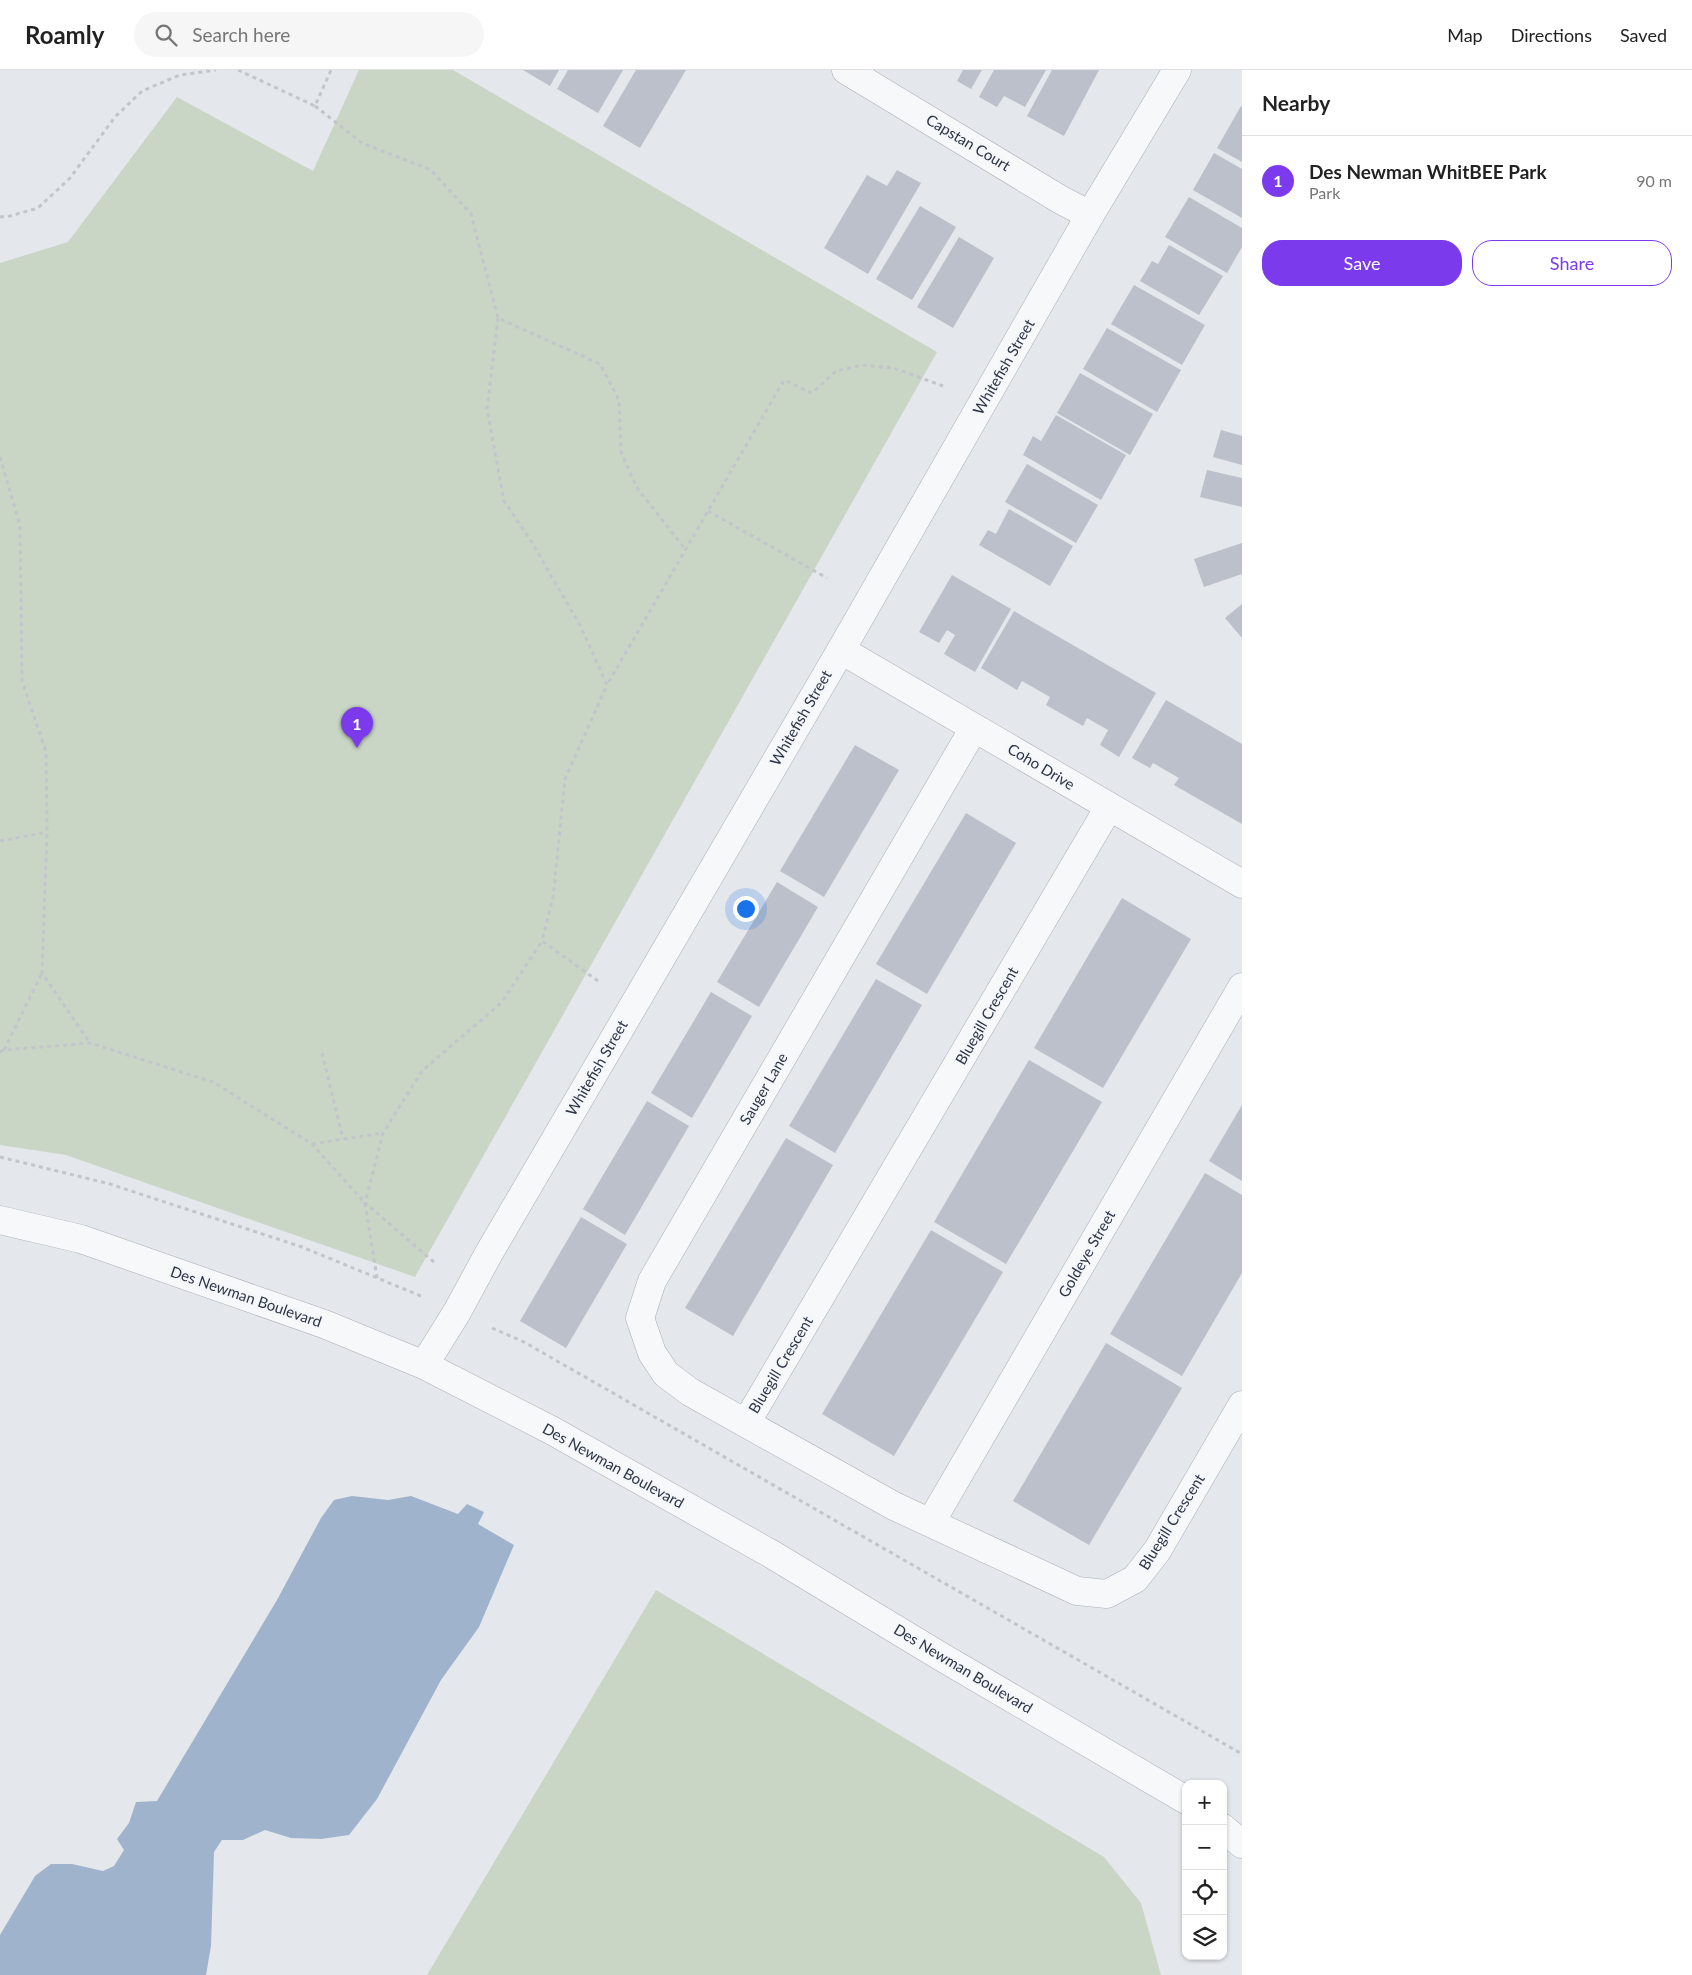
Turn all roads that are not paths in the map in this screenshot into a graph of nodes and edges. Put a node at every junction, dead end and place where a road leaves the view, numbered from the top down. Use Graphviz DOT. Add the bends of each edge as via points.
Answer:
graph roads {
  1 [pos="846,70"];
  2 [pos="1177,70"];
  3 [pos="1090,215"];
  4 [pos="841,650"];
  5 [pos="974,728"];
  6 [pos="1109,807"];
  7 [pos="1242,884"];
  8 [pos="1242,987"];
  9 [pos="0,1220"];
  10 [pos="424,1365"];
  11 [pos="1242,1405"];
  12 [pos="746,1423"];
  13 [pos="931,1522"];
  14 [pos="1182,1798"];
  15 [pos="1227,1817"];
  16 [pos="1242,1821"];
  17 [pos="1227,1831"];
  18 [pos="1242,1844"];
  1 -- 3 [label="street, Capstan Court"];
  2 -- 3 [label="street, Whitefish Street"];
  3 -- 4 [label="street, Whitefish Street"];
  4 -- 5 [label="street, Coho Drive"];
  4 -- 10 [label="street, Whitefish Street"];
  5 -- 6 [label="street, Coho Drive"];
  5 -- 12 [label="street, Sauger Lane" via="652,1281 640,1318 652,1353 666,1374 690,1392"];
  6 -- 7 [label="street, Coho Drive"];
  6 -- 12 [label="street, Bluegill Crescent"];
  8 -- 13 [label="street, Goldeye Street"];
  9 -- 10 [label="street, Des Newman Boulevard" via="81,1239 324,1324"];
  10 -- 14 [label="street, Des Newman Boulevard" via="551,1430 773,1554"];
  11 -- 13 [label="street, Bluegill Crescent" via="1157,1551 1135,1580 1107,1594 1077,1591"];
  12 -- 13 [label="street, Bluegill Crescent" via="894,1506"];
  15 -- 16 [label="street"];
  17 -- 18 [label="street"];
}
